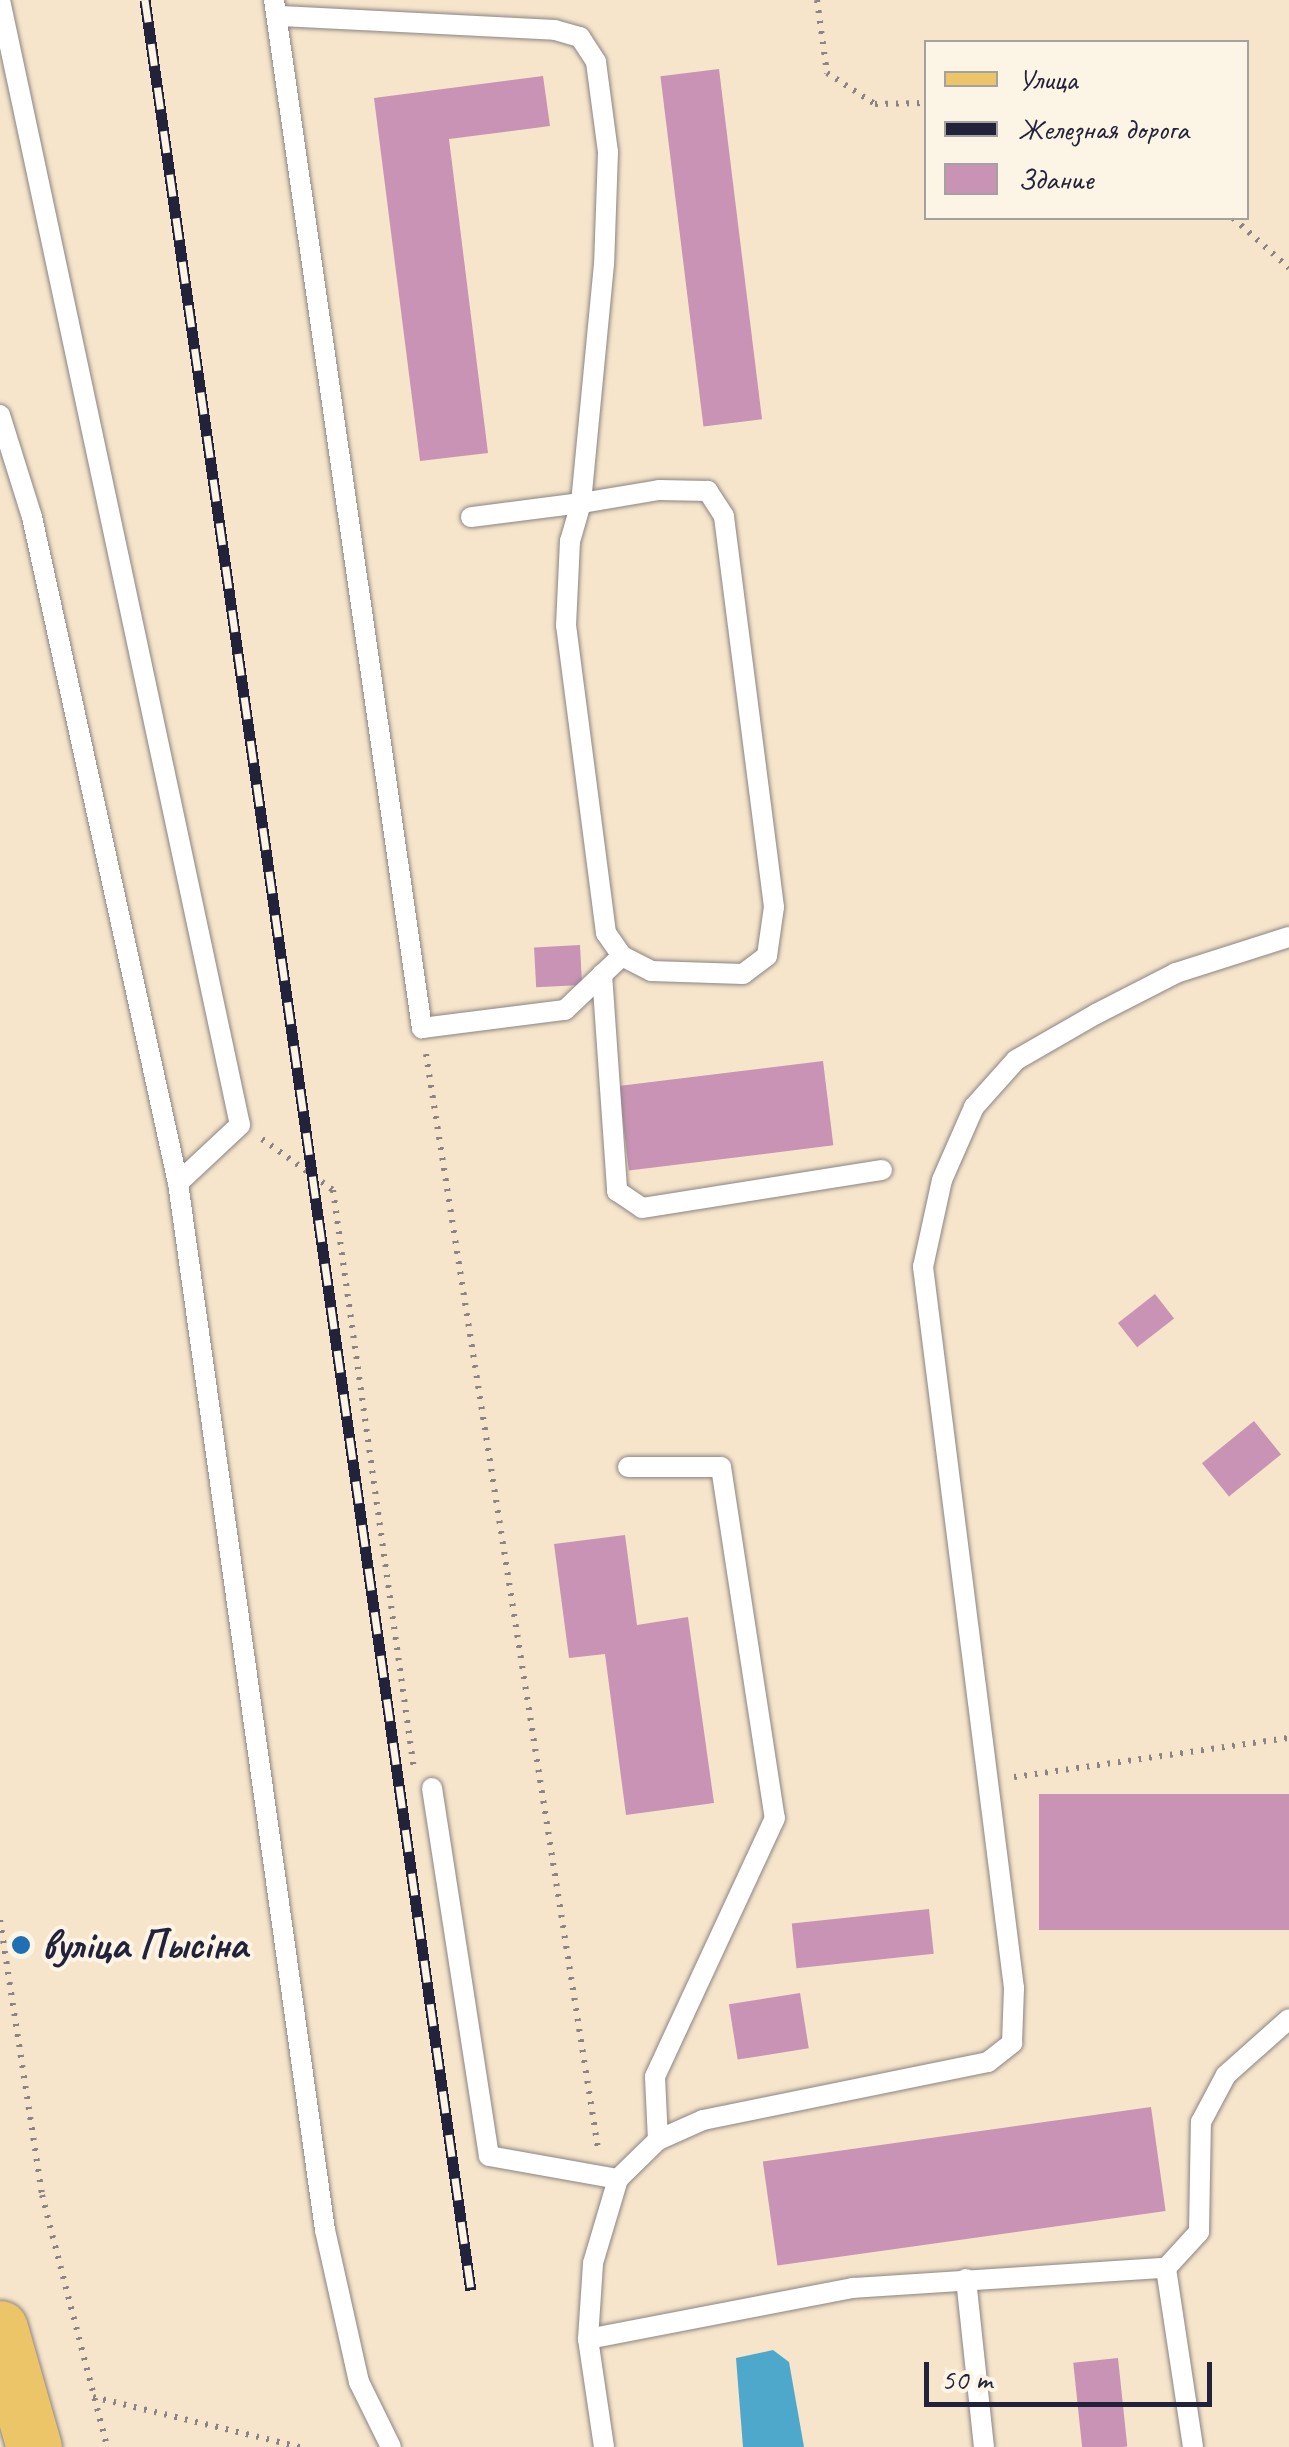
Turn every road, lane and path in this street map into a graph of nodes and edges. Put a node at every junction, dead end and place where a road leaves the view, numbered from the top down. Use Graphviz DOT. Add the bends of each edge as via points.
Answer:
graph roads {
  1 [pos="0,0"];
  2 [pos="816,0"];
  3 [pos="278,8"];
  4 [pos="924,103"];
  5 [pos="1235,220"];
  6 [pos="1289,268"];
  7 [pos="0,414"];
  8 [pos="581,502"];
  9 [pos="471,518"];
  10 [pos="1289,937"];
  11 [pos="622,956"];
  12 [pos="602,974"];
  13 [pos="422,1028"];
  14 [pos="240,1125"];
  15 [pos="882,1170"];
  16 [pos="178,1183"];
  17 [pos="628,1467"];
  18 [pos="1289,1738"];
  19 [pos="989,1782"];
  20 [pos="432,1788"];
  21 [pos="0,1920"];
  22 [pos="1289,2020"];
  23 [pos="658,2140"];
  24 [pos="609,2177"];
  25 [pos="1166,2268"];
  26 [pos="966,2279"];
  27 [pos="0,2328"];
  28 [pos="588,2338"];
  29 [pos="8,2390"];
  30 [pos="92,2397"];
  31 [pos="34,2447"];
  32 [pos="108,2447"];
  33 [pos="300,2447"];
  34 [pos="390,2447"];
  35 [pos="604,2447"];
  36 [pos="984,2447"];
  37 [pos="1194,2447"];
  1 -- 14 [label="lane"];
  2 -- 4 [label="path" via="827,72 876,104"];
  3 -- 8 [label="lane" via="554,30 580,36 596,62 607,171"];
  3 -- 13 [label="lane"];
  5 -- 6 [label="path"];
  7 -- 16 [label="lane" via="32,517"];
  8 -- 9 [label="lane"];
  8 -- 11 [label="lane" via="566,625 606,933"];
  8 -- 11 [label="lane" via="708,491 724,516 774,908 767,956 743,974 651,971"];
  10 -- 19 [label="lane" via="1176,973 1016,1060 974,1108 942,1180 922,1267 928,1367"];
  11 -- 12 [label="lane"];
  12 -- 13 [label="lane" via="564,1010"];
  12 -- 15 [label="lane" via="617,1191 642,1208"];
  13 -- 24 [label="path"];
  14 -- 16 [label="lane"];
  14 -- 20 [label="path" via="333,1190 412,1768"];
  16 -- 34 [label="lane" via="326,2230 359,2382"];
  17 -- 23 [label="lane" via="721,1467 775,1818 656,2077"];
  18 -- 19 [label="path"];
  19 -- 23 [label="lane" via="1012,2043 988,2062 702,2120"];
  20 -- 24 [label="lane" via="489,2156"];
  21 -- 30 [label="path" via="42,2195"];
  22 -- 25 [label="lane" via="1226,2075 1201,2122 1199,2232"];
  23 -- 24 [label="lane"];
  24 -- 28 [label="lane"];
  25 -- 26 [label="lane"];
  25 -- 37 [label="lane"];
  26 -- 28 [label="lane" via="853,2288"];
  26 -- 36 [label="lane"];
  27 -- 29 [label="main road"];
  28 -- 35 [label="lane"];
  29 -- 31 [label="main road"];
  30 -- 32 [label="path"];
  30 -- 33 [label="path"];
}
